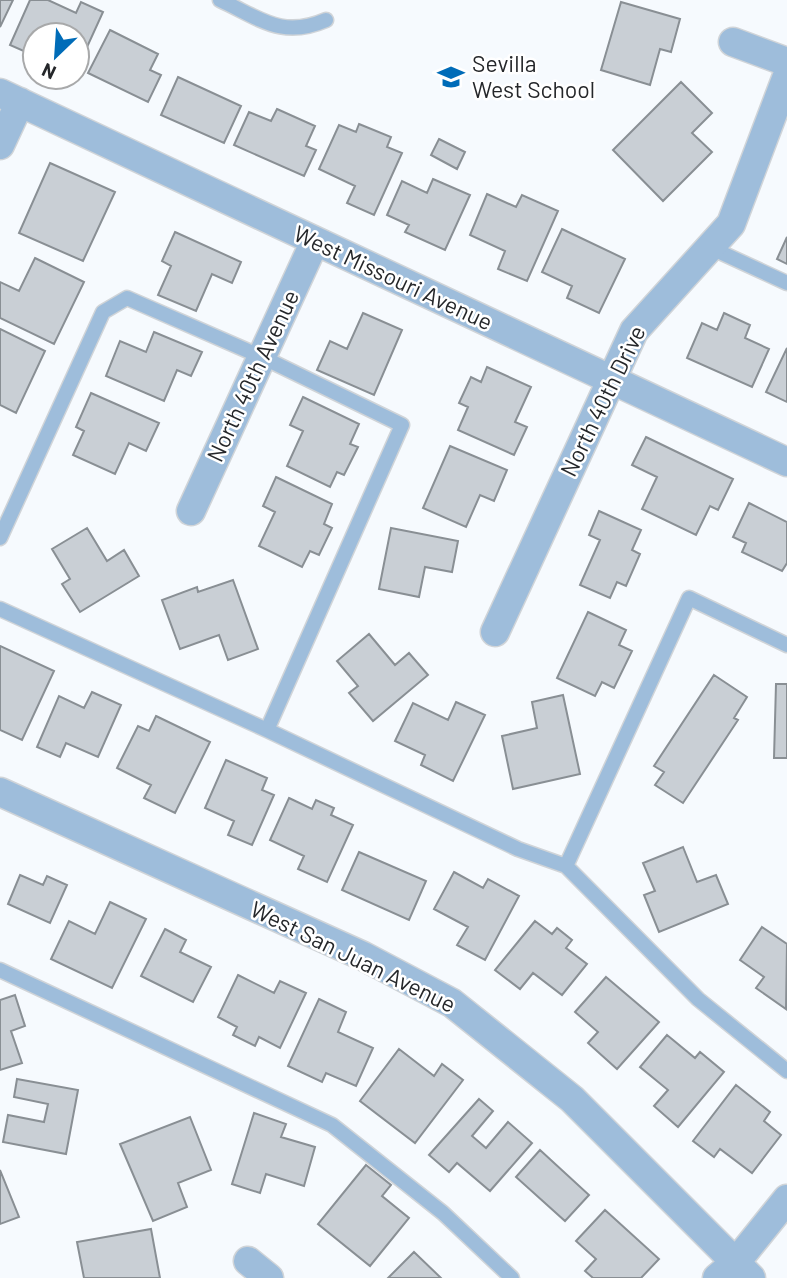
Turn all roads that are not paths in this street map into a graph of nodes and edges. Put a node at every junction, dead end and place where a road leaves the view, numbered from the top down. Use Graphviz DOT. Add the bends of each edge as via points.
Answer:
graph roads {
  1 [pos="220,0"];
  2 [pos="327,20"];
  3 [pos="733,42"];
  4 [pos="787,62"];
  5 [pos="787,76"];
  6 [pos="10,98"];
  7 [pos="0,145"];
  8 [pos="315,242"];
  9 [pos="711,248"];
  10 [pos="787,283"];
  11 [pos="262,357"];
  12 [pos="611,380"];
  13 [pos="787,462"];
  14 [pos="191,510"];
  15 [pos="0,538"];
  16 [pos="0,609"];
  17 [pos="495,632"];
  18 [pos="787,645"];
  19 [pos="267,730"];
  20 [pos="0,792"];
  21 [pos="566,866"];
  22 [pos="0,970"];
  23 [pos="787,1070"];
  24 [pos="787,1199"];
  25 [pos="735,1272"];
  26 [pos="512,1278"];
  1 -- 2 [label="lane" via="280,28 303,30"];
  3 -- 4 [label="street"];
  5 -- 9 [label="street, North 40th Drive" via="740,206"];
  6 -- 7 [label="street"];
  6 -- 8 [label="street, West Missouri Avenue"];
  8 -- 11 [label="street, North 40th Avenue"];
  8 -- 12 [label="street, West Missouri Avenue"];
  9 -- 10 [label="lane"];
  9 -- 12 [label="street, North 40th Drive" via="644,316"];
  11 -- 14 [label="street, North 40th Avenue"];
  11 -- 15 [label="lane" via="127,298 103,312"];
  11 -- 19 [label="lane" via="402,425"];
  12 -- 13 [label="street, West Missouri Avenue"];
  12 -- 17 [label="street, North 40th Drive"];
  16 -- 19 [label="lane"];
  18 -- 21 [label="lane" via="689,598"];
  19 -- 21 [label="lane" via="518,849"];
  20 -- 25 [label="street, West San Juan Avenue" via="363,956 452,1003 572,1098"];
  21 -- 23 [label="lane" via="698,999"];
  22 -- 26 [label="lane" via="332,1125 443,1213"];
  24 -- 25 [label="street"];
}
